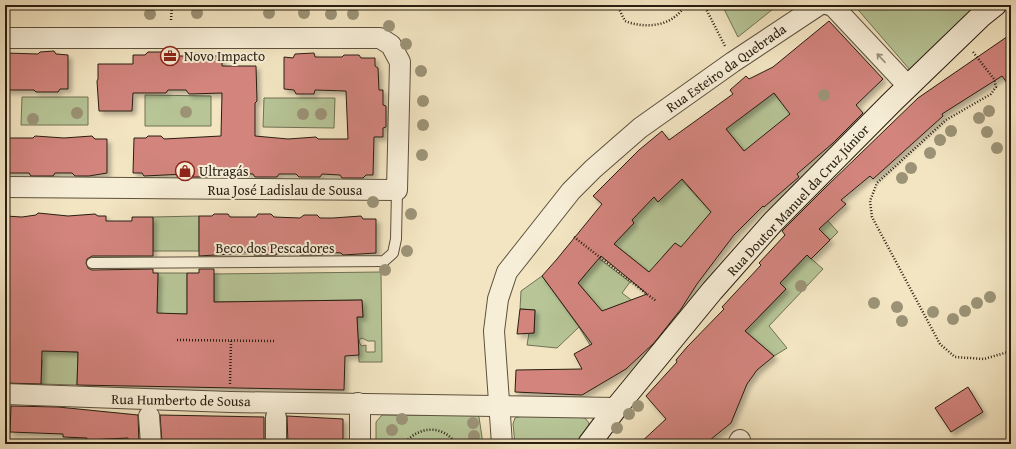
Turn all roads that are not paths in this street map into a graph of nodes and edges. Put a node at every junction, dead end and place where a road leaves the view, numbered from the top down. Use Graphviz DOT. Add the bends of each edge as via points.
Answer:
graph roads {
  1 [pos="820,5"];
  2 [pos="829,5"];
  3 [pos="995,5"];
  4 [pos="5,38"];
  5 [pos="908,86"];
  6 [pos="5,187"];
  7 [pos="397,190"];
  8 [pos="92,263"];
  9 [pos="5,394"];
  10 [pos="358,403"];
  11 [pos="498,406"];
  12 [pos="616,408"];
  13 [pos="149,416"];
  14 [pos="276,417"];
  15 [pos="151,444"];
  16 [pos="276,444"];
  17 [pos="360,444"];
  18 [pos="502,444"];
  19 [pos="589,444"];
  1 -- 11 [label="street, Rua Esteiro da Quebrada" via="733,62 654,119 593,169 571,191 507,272 498,299 494,331"];
  5 -- 2 [label="street, one-way"];
  3 -- 5 [label="main road, Rua Doutor Manuel da Cruz Júnior"];
  4 -- 7 [label="street" via="380,38 391,45 400,62"];
  5 -- 12 [label="main road, Rua Doutor Manuel da Cruz Júnior" via="773,222 712,291"];
  6 -- 7 [label="street, Rua José Ladislau de Sousa"];
  7 -- 8 [label="lane, Beco dos Pescadores" via="396,239 393,253 384,261"];
  9 -- 10 [label="street, Rua Humberto de Sousa" via="230,402"];
  10 -- 11 [label="street, Rua Humberto de Sousa"];
  10 -- 17 [label="street"];
  11 -- 12 [label="street"];
  11 -- 18 [label="street, Rua Esteiro da Quebrada"];
  12 -- 19 [label="main road, Rua Doutor Manuel da Cruz Júnior"];
  13 -- 15 [label="street"];
  14 -- 16 [label="street"];
}
